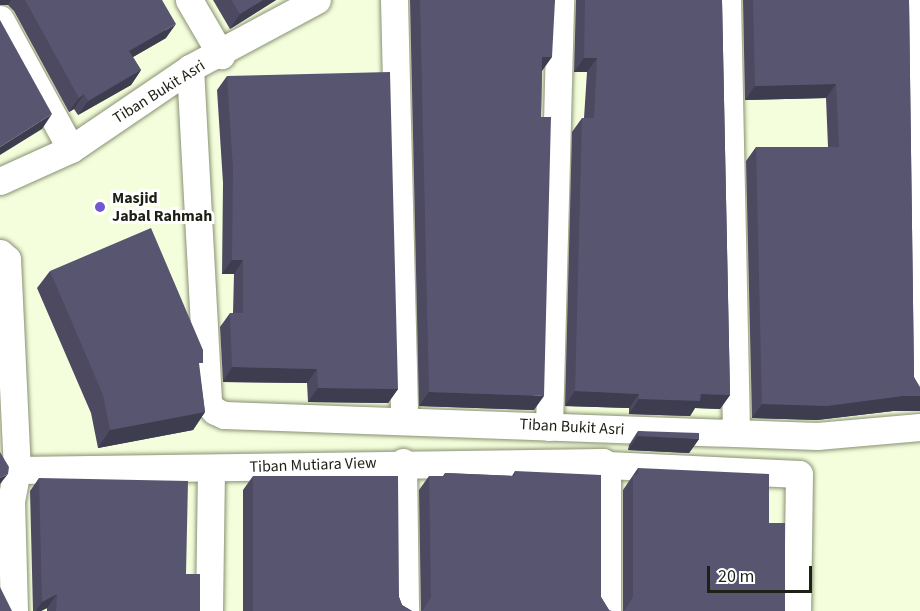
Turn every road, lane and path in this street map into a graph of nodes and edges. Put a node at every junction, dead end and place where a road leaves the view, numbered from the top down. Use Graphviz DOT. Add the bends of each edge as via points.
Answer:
graph roads {
  1 [pos="189,0"];
  2 [pos="317,0"];
  3 [pos="394,0"];
  4 [pos="560,0"];
  5 [pos="728,0"];
  6 [pos="915,0"];
  7 [pos="0,19"];
  8 [pos="221,54"];
  9 [pos="190,68"];
  10 [pos="71,149"];
  11 [pos="0,181"];
  12 [pos="0,253"];
  13 [pos="920,391"];
  14 [pos="404,419"];
  15 [pos="549,426"];
  16 [pos="920,427"];
  17 [pos="736,433"];
  18 [pos="403,462"];
  19 [pos="607,465"];
  20 [pos="211,468"];
  21 [pos="17,470"];
  22 [pos="6,506"];
  23 [pos="14,611"];
  24 [pos="209,611"];
  25 [pos="405,611"];
  26 [pos="607,611"];
  27 [pos="797,611"];
  1 -- 8 [label="street"];
  2 -- 8 [label="street, Tiban Bukit Asri"];
  3 -- 14 [label="street"];
  4 -- 15 [label="street"];
  5 -- 17 [label="street"];
  6 -- 13 [label="street"];
  7 -- 10 [label="street"];
  8 -- 9 [label="street, Tiban Bukit Asri"];
  9 -- 10 [label="street, Tiban Bukit Asri"];
  9 -- 14 [label="street, Tiban Bukit Asri" via="208,404 224,415"];
  10 -- 11 [label="street, Tiban Bukit Asri"];
  12 -- 21 [label="street" via="7,259"];
  14 -- 15 [label="street, Tiban Bukit Asri"];
  15 -- 17 [label="street, Tiban Bukit Asri"];
  16 -- 17 [label="street, Tiban Bukit Asri" via="817,436"];
  18 -- 19 [label="street, Tiban Mutiara View"];
  18 -- 20 [label="street, Tiban Mutiara View"];
  18 -- 25 [label="street"];
  19 -- 26 [label="street"];
  19 -- 27 [label="street, Tiban Mutiara View" via="799,474"];
  20 -- 21 [label="street, Tiban Mutiara View"];
  20 -- 24 [label="street"];
  21 -- 22 [label="street"];
  22 -- 23 [label="street"];
}
